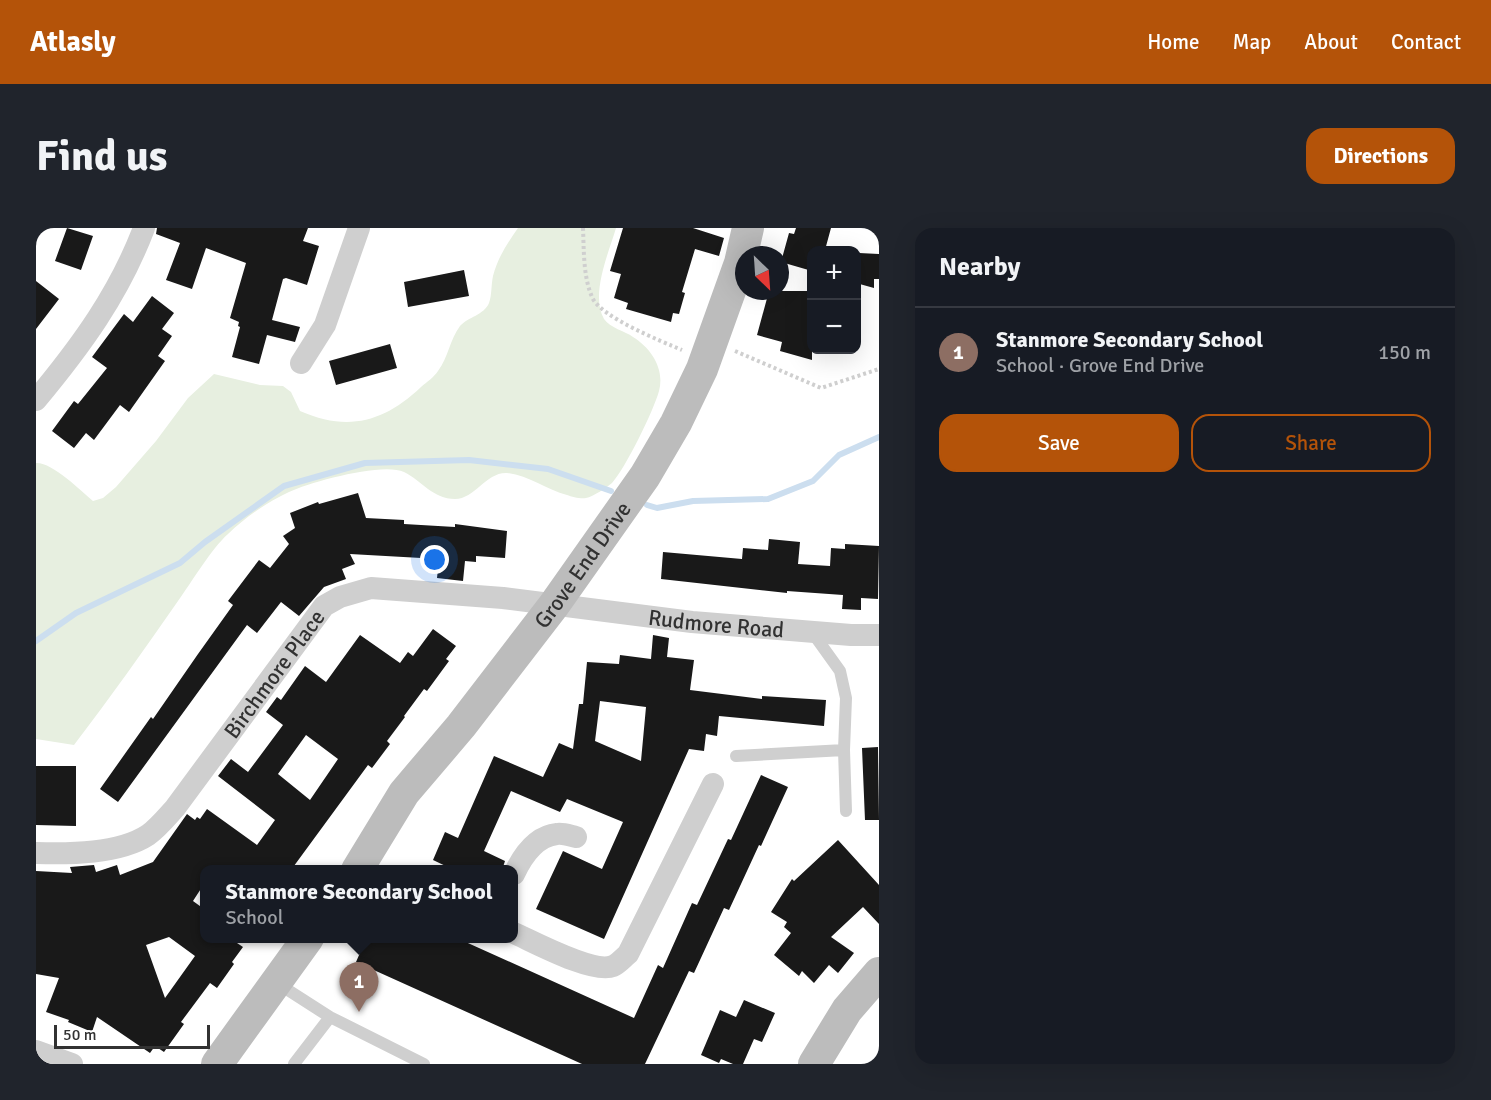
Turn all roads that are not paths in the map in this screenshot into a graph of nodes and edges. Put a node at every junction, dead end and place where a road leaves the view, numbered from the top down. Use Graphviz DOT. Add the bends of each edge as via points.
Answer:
graph roads {
  1 [pos="144,228"];
  2 [pos="359,228"];
  3 [pos="748,228"];
  4 [pos="302,363"];
  5 [pos="36,400"];
  6 [pos="554,605"];
  7 [pos="811,631"];
  8 [pos="879,635"];
  9 [pos="844,750"];
  10 [pos="736,756"];
  11 [pos="713,784"];
  12 [pos="846,812"];
  13 [pos="576,837"];
  14 [pos="36,853"];
  15 [pos="365,865"];
  16 [pos="518,865"];
  17 [pos="518,935"];
  18 [pos="305,943"];
  19 [pos="879,973"];
  20 [pos="276,982"];
  21 [pos="330,1017"];
  22 [pos="36,1051"];
  23 [pos="72,1064"];
  24 [pos="217,1064"];
  25 [pos="294,1064"];
  26 [pos="424,1064"];
  27 [pos="814,1064"];
  1 -- 5 [label="street" via="98,320"];
  2 -- 4 [label="street" via="325,325"];
  3 -- 6 [label="street, Grove End Drive" via="740,263 709,350 676,423 645,476"];
  6 -- 7 [label="street, Rudmore Road"];
  6 -- 14 [label="street, Birchmore Place" via="371,588 340,597 324,606 182,799 147,836 107,849"];
  6 -- 15 [label="street, Grove End Drive" via="404,793"];
  7 -- 8 [label="street, Rudmore Road"];
  7 -- 9 [label="lane" via="840,671 846,698"];
  9 -- 10 [label="lane"];
  9 -- 12 [label="lane"];
  11 -- 17 [label="street" via="627,954 614,966 584,964"];
  13 -- 16 [label="street" via="558,834 544,838"];
  18 -- 20 [label="street"];
  19 -- 27 [label="street" via="848,1010"];
  20 -- 21 [label="lane"];
  20 -- 24 [label="street"];
  21 -- 25 [label="lane"];
  21 -- 26 [label="lane"];
  22 -- 23 [label="street"];
}
